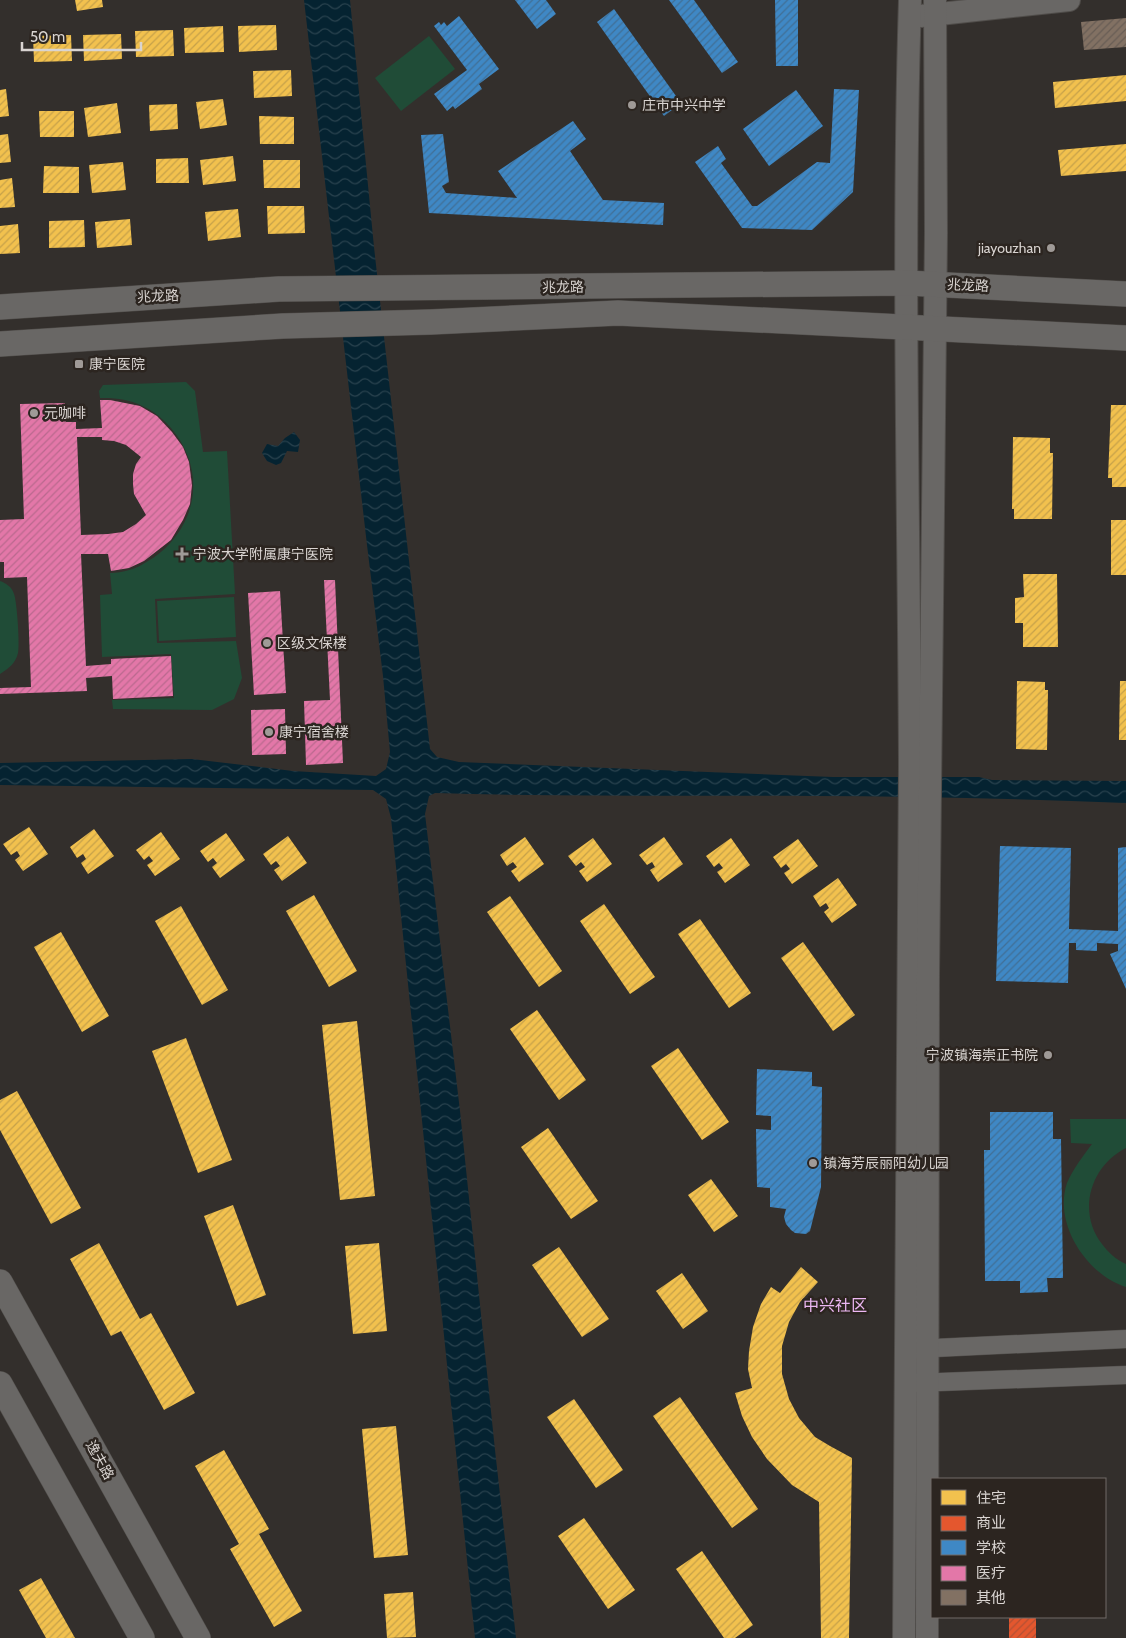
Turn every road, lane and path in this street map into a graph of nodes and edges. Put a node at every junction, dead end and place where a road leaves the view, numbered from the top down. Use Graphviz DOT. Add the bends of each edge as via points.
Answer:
graph roads {
  1 [pos="1069,0"];
  2 [pos="935,7"];
  3 [pos="910,9"];
  4 [pos="907,283"];
  5 [pos="935,283"];
  6 [pos="1126,294"];
  7 [pos="0,307"];
  8 [pos="908,327"];
  9 [pos="935,328"];
  10 [pos="1126,338"];
  11 [pos="0,344"];
  12 [pos="920,773"];
  13 [pos="0,1282"];
  14 [pos="1126,1340"];
  15 [pos="917,1349"];
  16 [pos="1126,1375"];
  17 [pos="917,1383"];
  18 [pos="0,1384"];
  19 [pos="142,1638"];
  20 [pos="198,1638"];
  21 [pos="904,1638"];
  22 [pos="927,1638"];
  1 -- 2 [label="street"];
  2 -- 3 [label="street"];
  2 -- 5 [label="street"];
  3 -- 4 [label="street" via="906,133"];
  4 -- 5 [label="main road, 兆龙路"];
  4 -- 7 [label="main road, 兆龙路" via="279,289"];
  4 -- 8 [label="street"];
  5 -- 6 [label="main road, 兆龙路"];
  5 -- 9 [label="street"];
  8 -- 9 [label="main road, 兆龙路"];
  8 -- 11 [label="main road, 兆龙路" via="618,313 283,326"];
  8 -- 12 [label="street"];
  9 -- 10 [label="main road, 兆龙路"];
  9 -- 12 [label="street"];
  12 -- 15 [label="street" via="909,1049"];
  13 -- 20 [label="main road, 逸夫路"];
  14 -- 15 [label="street"];
  15 -- 17 [label="street"];
  16 -- 17 [label="street"];
  17 -- 21 [label="street"];
  17 -- 22 [label="street"];
  18 -- 19 [label="main road"];
}
